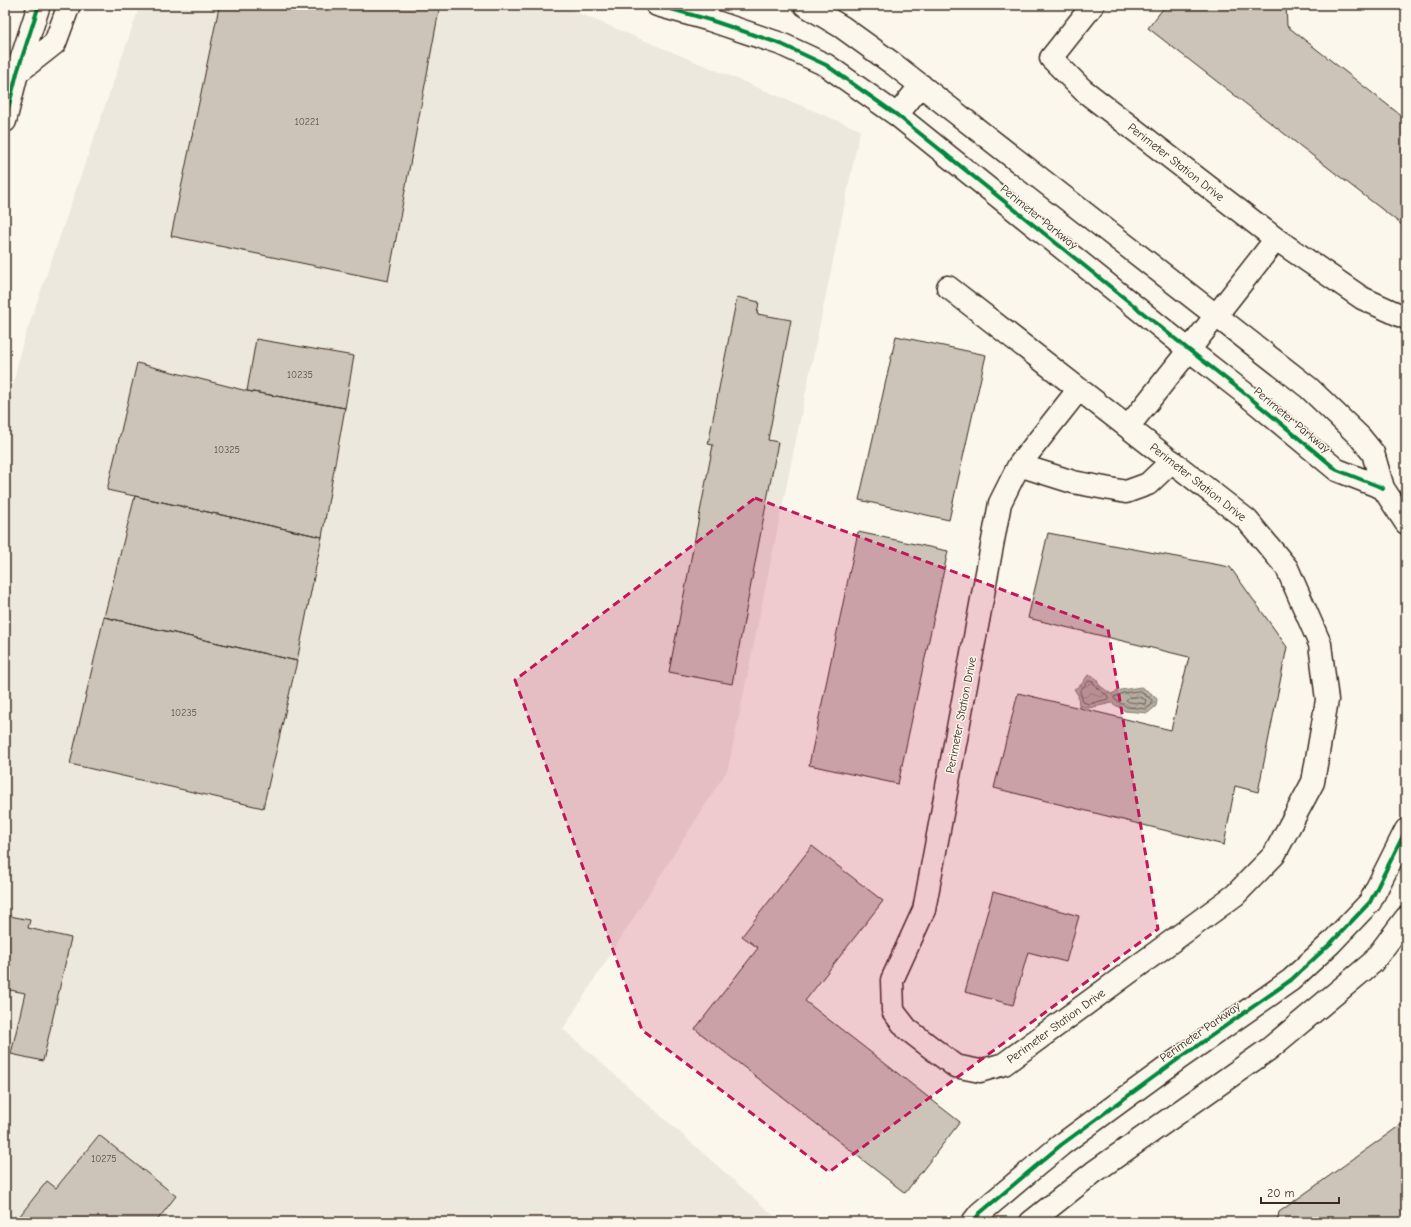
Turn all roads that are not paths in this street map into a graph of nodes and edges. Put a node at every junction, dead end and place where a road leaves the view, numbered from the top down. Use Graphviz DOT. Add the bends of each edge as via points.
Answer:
graph roads {
  1 [pos="39,5"];
  2 [pos="69,5"];
  3 [pos="658,5"];
  4 [pos="805,5"];
  5 [pos="1093,5"];
  6 [pos="17,73"];
  7 [pos="921,85"];
  8 [pos="897,115"];
  9 [pos="5,121"];
  10 [pos="1276,239"];
  11 [pos="948,287"];
  12 [pos="1215,316"];
  13 [pos="1406,318"];
  14 [pos="1189,350"];
  15 [pos="1079,389"];
  16 [pos="1128,427"];
  17 [pos="1172,461"];
  18 [pos="1019,465"];
  19 [pos="1384,488"];
  20 [pos="1406,523"];
  21 [pos="1406,830"];
  22 [pos="1406,918"];
  23 [pos="973,1222"];
  24 [pos="1030,1222"];
  1 -- 6 [label="street"];
  2 -- 6 [label="street" via="55,43"];
  3 -- 8 [label="street, Perimeter Parkway" via="781,44 826,65"];
  4 -- 7 [label="street" via="842,27"];
  5 -- 10 [label="street, Perimeter Station Drive" via="1051,58 1083,90"];
  6 -- 9 [label="street"];
  7 -- 8 [label="street"];
  7 -- 12 [label="street"];
  8 -- 14 [label="street, Perimeter Parkway"];
  10 -- 12 [label="street"];
  10 -- 13 [label="street, Perimeter Station Drive" via="1362,298"];
  11 -- 15 [label="street, Perimeter Station Drive"];
  12 -- 14 [label="street"];
  12 -- 19 [label="street" via="1309,388 1360,437 1374,453"];
  14 -- 16 [label="street"];
  14 -- 19 [label="street, Perimeter Parkway" via="1337,470"];
  15 -- 16 [label="street, Perimeter Station Drive"];
  15 -- 18 [label="street, Perimeter Station Drive"];
  16 -- 17 [label="street, Perimeter Station Drive"];
  17 -- 18 [label="street" via="1148,484 1126,492 1073,482"];
  17 -- 18 [label="street, Perimeter Station Drive" via="1247,520 1287,568 1320,644 1327,700 1313,782 1274,855 1235,895 1004,1064 980,1071 955,1066 907,1029 893,1011 892,980 924,910 1000,504"];
  19 -- 20 [label="street"];
  21 -- 23 [label="street, Perimeter Parkway" via="1370,902 1291,980 1061,1145 980,1213"];
  22 -- 24 [label="street" via="1372,963 1268,1050 1094,1172"];
}
